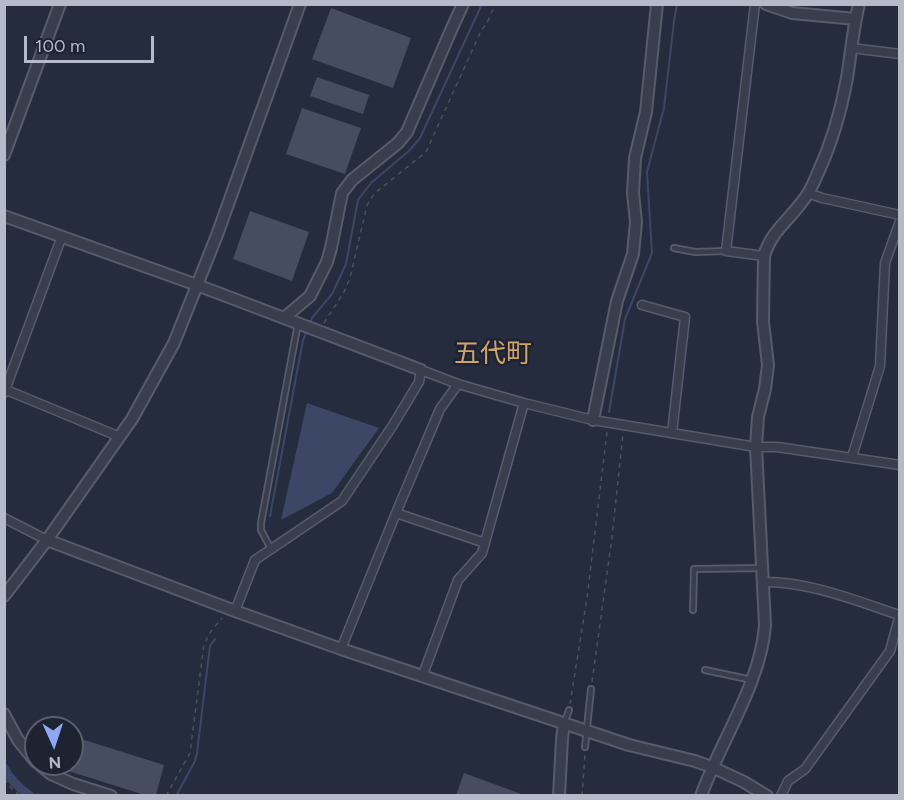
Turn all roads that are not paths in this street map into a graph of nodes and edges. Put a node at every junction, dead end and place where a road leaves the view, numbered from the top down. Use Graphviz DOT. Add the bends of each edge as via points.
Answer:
graph roads {
  1 [pos="60,4"];
  2 [pos="300,4"];
  3 [pos="463,4"];
  4 [pos="657,4"];
  5 [pos="755,4"];
  6 [pos="766,4"];
  7 [pos="859,4"];
  8 [pos="856,19"];
  9 [pos="851,48"];
  10 [pos="900,54"];
  11 [pos="4,155"];
  12 [pos="808,194"];
  13 [pos="900,215"];
  14 [pos="4,216"];
  15 [pos="900,221"];
  16 [pos="62,236"];
  17 [pos="674,248"];
  18 [pos="726,251"];
  19 [pos="764,256"];
  20 [pos="197,285"];
  21 [pos="642,305"];
  22 [pos="284,318"];
  23 [pos="298,324"];
  24 [pos="421,370"];
  25 [pos="458,384"];
  26 [pos="5,391"];
  27 [pos="524,403"];
  28 [pos="593,420"];
  29 [pos="672,433"];
  30 [pos="120,437"];
  31 [pos="756,447"];
  32 [pos="852,458"];
  33 [pos="900,465"];
  34 [pos="396,513"];
  35 [pos="4,518"];
  36 [pos="47,540"];
  37 [pos="485,543"];
  38 [pos="271,549"];
  39 [pos="762,568"];
  40 [pos="763,582"];
  41 [pos="4,596"];
  42 [pos="693,610"];
  43 [pos="236,611"];
  44 [pos="899,617"];
  45 [pos="340,649"];
  46 [pos="705,670"];
  47 [pos="422,676"];
  48 [pos="752,680"];
  49 [pos="591,689"];
  50 [pos="569,710"];
  51 [pos="4,714"];
  52 [pos="564,724"];
  53 [pos="586,732"];
  54 [pos="24,747"];
  55 [pos="585,747"];
  56 [pos="712,767"];
  57 [pos="55,776"];
  58 [pos="111,795"];
  59 [pos="559,795"];
  60 [pos="701,795"];
  61 [pos="766,795"];
  62 [pos="782,795"];
  1 -- 11 [label="street"];
  2 -- 20 [label="street"];
  3 -- 22 [label="street" via="407,132 352,180 342,194 327,262 310,296"];
  4 -- 28 [label="street" via="646,112 635,158 633,254 616,301"];
  5 -- 18 [label="street"];
  6 -- 8 [label="street" via="792,13"];
  7 -- 8 [label="street"];
  8 -- 9 [label="street"];
  9 -- 10 [label="street"];
  9 -- 12 [label="street" via="839,111"];
  12 -- 13 [label="street"];
  12 -- 19 [label="street" via="775,232"];
  14 -- 16 [label="street"];
  15 -- 32 [label="street" via="885,263 880,366"];
  16 -- 20 [label="street"];
  16 -- 26 [label="street"];
  17 -- 18 [label="lane"];
  18 -- 19 [label="street"];
  19 -- 31 [label="street" via="763,322 768,365"];
  20 -- 22 [label="street"];
  20 -- 30 [label="street" via="174,343"];
  21 -- 29 [label="street" via="685,317"];
  22 -- 23 [label="street"];
  23 -- 24 [label="street"];
  23 -- 38 [label="lane" via="261,524"];
  24 -- 25 [label="street"];
  24 -- 38 [label="street" via="393,425 342,501"];
  25 -- 27 [label="street"];
  25 -- 34 [label="street" via="440,409"];
  26 -- 30 [label="street"];
  27 -- 28 [label="street"];
  27 -- 37 [label="street"];
  28 -- 29 [label="street"];
  29 -- 31 [label="street"];
  30 -- 36 [label="street"];
  31 -- 32 [label="street"];
  31 -- 39 [label="street"];
  32 -- 33 [label="street"];
  34 -- 37 [label="street"];
  34 -- 45 [label="street"];
  35 -- 36 [label="street"];
  36 -- 41 [label="street"];
  36 -- 43 [label="street"];
  37 -- 47 [label="street" via="482,553 458,580"];
  38 -- 43 [label="street" via="254,562"];
  39 -- 40 [label="street"];
  39 -- 42 [label="lane" via="694,569"];
  40 -- 44 [label="street" via="798,585 837,595"];
  40 -- 48 [label="street" via="764,643"];
  43 -- 45 [label="street"];
  44 -- 62 [label="street" via="890,651"];
  45 -- 47 [label="street"];
  46 -- 48 [label="lane"];
  47 -- 52 [label="street"];
  48 -- 56 [label="street"];
  49 -- 53 [label="lane"];
  50 -- 52 [label="lane"];
  51 -- 54 [label="street"];
  52 -- 53 [label="street"];
  52 -- 59 [label="street"];
  53 -- 55 [label="lane"];
  53 -- 56 [label="street"];
  56 -- 60 [label="street"];
  56 -- 61 [label="street"];
  57 -- 58 [label="street"];
}
